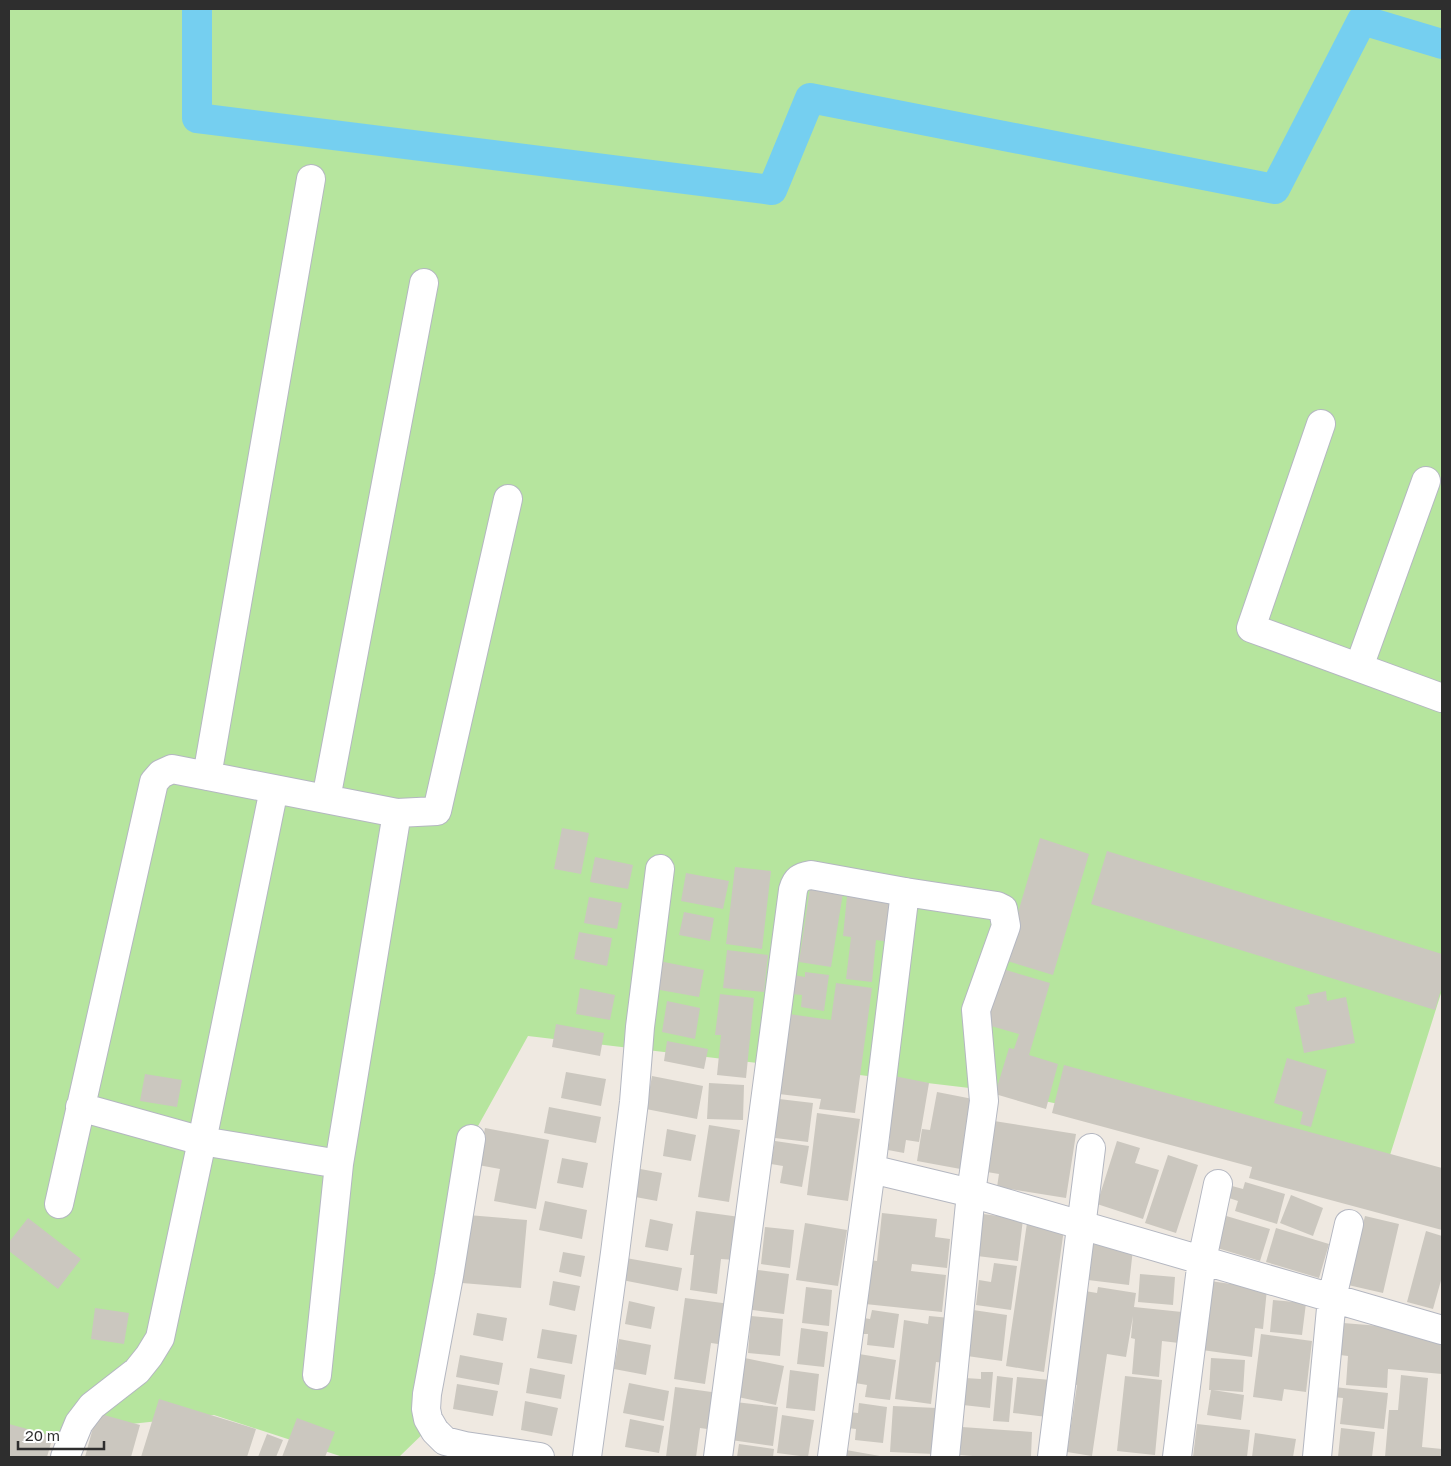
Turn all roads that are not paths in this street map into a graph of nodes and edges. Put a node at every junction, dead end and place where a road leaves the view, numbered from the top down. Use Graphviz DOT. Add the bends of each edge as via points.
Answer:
graph roads {
  1 [pos="311,179"];
  2 [pos="424,283"];
  3 [pos="1321,424"];
  4 [pos="1426,481"];
  5 [pos="508,499"];
  6 [pos="1360,667"];
  7 [pos="1442,698"];
  8 [pos="207,776"];
  9 [pos="274,789"];
  10 [pos="326,799"];
  11 [pos="397,813"];
  12 [pos="660,869"];
  13 [pos="905,892"];
  14 [pos="80,1107"];
  15 [pos="470,1139"];
  16 [pos="202,1140"];
  17 [pos="1091,1148"];
  18 [pos="339,1164"];
  19 [pos="871,1168"];
  20 [pos="1218,1184"];
  21 [pos="971,1193"];
  22 [pos="59,1204"];
  23 [pos="1349,1224"];
  24 [pos="1081,1225"];
  25 [pos="1202,1260"];
  26 [pos="1332,1298"];
  27 [pos="1442,1330"];
  28 [pos="318,1375"];
  29 [pos="65,1457"];
  30 [pos="540,1457"];
  31 [pos="587,1457"];
  32 [pos="718,1457"];
  33 [pos="832,1457"];
  34 [pos="944,1457"];
  35 [pos="1052,1457"];
  36 [pos="1176,1457"];
  37 [pos="1317,1457"];
  1 -- 8 [label="street"];
  2 -- 10 [label="street"];
  3 -- 6 [label="street" via="1251,628"];
  4 -- 6 [label="street"];
  5 -- 11 [label="street" via="437,811"];
  6 -- 7 [label="street"];
  8 -- 9 [label="street"];
  8 -- 14 [label="street" via="172,769 154,782"];
  9 -- 10 [label="street"];
  9 -- 16 [label="street"];
  10 -- 11 [label="street"];
  11 -- 18 [label="street"];
  12 -- 31 [label="street" via="634,1102"];
  13 -- 19 [label="street"];
  13 -- 21 [label="street" via="997,906 1003,909 1005,918 1006,926 976,1010 984,1102"];
  13 -- 32 [label="street" via="811,875 796,881"];
  14 -- 16 [label="street"];
  14 -- 22 [label="street"];
  15 -- 30 [label="street" via="426,1409 435,1431 445,1441"];
  16 -- 18 [label="street"];
  16 -- 29 [label="street" via="160,1338 137,1371 92,1406 79,1422"];
  17 -- 24 [label="street"];
  18 -- 28 [label="street"];
  19 -- 21 [label="street"];
  19 -- 33 [label="street"];
  20 -- 25 [label="street"];
  21 -- 24 [label="street"];
  21 -- 34 [label="street"];
  23 -- 26 [label="street"];
  24 -- 25 [label="street"];
  24 -- 35 [label="street"];
  25 -- 26 [label="street"];
  25 -- 36 [label="street"];
  26 -- 27 [label="street"];
  26 -- 37 [label="street"];
}
